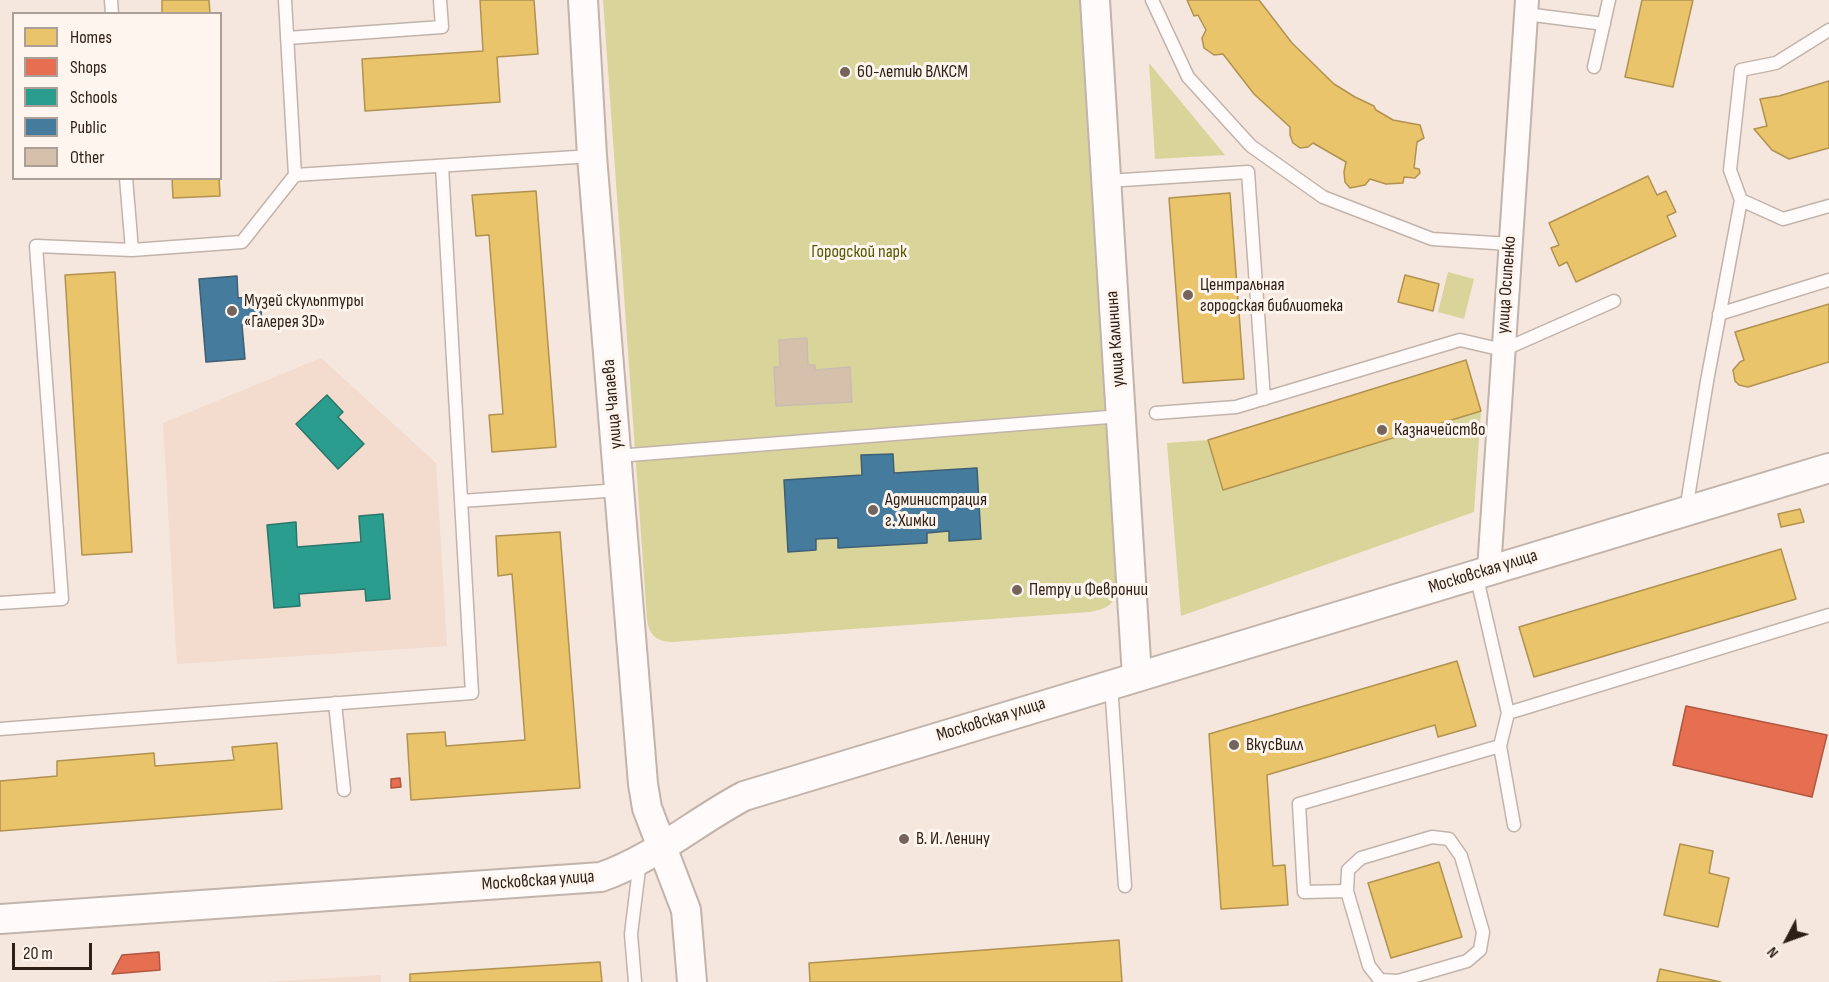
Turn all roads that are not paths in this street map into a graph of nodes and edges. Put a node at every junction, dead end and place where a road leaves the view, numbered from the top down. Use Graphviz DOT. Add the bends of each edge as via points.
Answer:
graph roads {
  1 [pos="285,0"];
  2 [pos="440,0"];
  3 [pos="583,0"];
  4 [pos="1095,0"];
  5 [pos="1152,0"];
  6 [pos="1609,0"];
  7 [pos="1526,7"];
  8 [pos="1604,24"];
  9 [pos="1829,30"];
  10 [pos="287,38"];
  11 [pos="1594,67"];
  12 [pos="592,156"];
  13 [pos="442,166"];
  14 [pos="295,175"];
  15 [pos="126,180"];
  16 [pos="1107,181"];
  17 [pos="1741,200"];
  18 [pos="1829,206"];
  19 [pos="1510,244"];
  20 [pos="132,250"];
  21 [pos="1829,280"];
  22 [pos="1614,301"];
  23 [pos="1719,314"];
  24 [pos="1503,350"];
  25 [pos="1264,399"];
  26 [pos="1156,413"];
  27 [pos="1121,416"];
  28 [pos="617,456"];
  29 [pos="1829,468"];
  30 [pos="620,490"];
  31 [pos="461,501"];
  32 [pos="1686,511"];
  33 [pos="1482,572"];
  34 [pos="0,603"];
  35 [pos="1829,615"];
  36 [pos="1124,680"];
  37 [pos="335,704"];
  38 [pos="1508,712"];
  39 [pos="0,729"];
  40 [pos="1500,746"];
  41 [pos="344,790"];
  42 [pos="1514,825"];
  43 [pos="651,854"];
  44 [pos="1125,886"];
  45 [pos="1347,891"];
  46 [pos="0,919"];
  47 [pos="635,982"];
  48 [pos="692,982"];
  1 -- 10 [label="lane"];
  2 -- 10 [label="lane" via="442,27"];
  3 -- 12 [label="street, улица Чапаева"];
  4 -- 16 [label="street, улица Калинина"];
  5 -- 19 [label="lane" via="1188,77 1251,147 1323,197 1432,239"];
  6 -- 8 [label="lane"];
  7 -- 8 [label="lane"];
  7 -- 19 [label="street, улица Осипенко"];
  8 -- 11 [label="lane"];
  9 -- 17 [label="lane" via="1776,63 1741,70 1730,170"];
  10 -- 14 [label="lane"];
  12 -- 13 [label="lane"];
  12 -- 28 [label="street, улица Чапаева"];
  13 -- 14 [label="lane"];
  13 -- 31 [label="lane"];
  14 -- 20 [label="lane" via="242,242"];
  15 -- 20 [label="lane"];
  16 -- 25 [label="lane" via="1248,171"];
  16 -- 27 [label="street, улица Калинина"];
  17 -- 18 [label="lane" via="1783,219"];
  17 -- 23 [label="lane"];
  19 -- 24 [label="street, улица Осипенко"];
  20 -- 34 [label="lane" via="36,246 62,599"];
  21 -- 23 [label="lane"];
  22 -- 24 [label="lane"];
  23 -- 32 [label="lane"];
  24 -- 25 [label="lane" via="1460,340"];
  24 -- 33 [label="street, улица Осипенко"];
  25 -- 26 [label="lane" via="1236,407"];
  27 -- 28 [label="lane"];
  27 -- 36 [label="street, улица Калинина"];
  28 -- 30 [label="street, улица Чапаева"];
  29 -- 32 [label="street, Московская улица"];
  30 -- 31 [label="lane"];
  30 -- 43 [label="street, улица Чапаева"];
  31 -- 37 [label="lane" via="472,693"];
  32 -- 33 [label="street, Московская улица"];
  33 -- 36 [label="street, Московская улица"];
  33 -- 38 [label="lane"];
  35 -- 38 [label="lane"];
  36 -- 43 [label="street, Московская улица" via="744,796"];
  36 -- 44 [label="lane"];
  37 -- 39 [label="lane"];
  37 -- 41 [label="lane"];
  38 -- 40 [label="lane"];
  40 -- 42 [label="lane"];
  40 -- 45 [label="lane" via="1299,804 1304,892"];
  43 -- 46 [label="street, Московская улица" via="601,877"];
  43 -- 47 [label="lane" via="631,934"];
  43 -- 48 [label="street, улица Чапаева" via="686,909"];
  45 -- 45 [label="lane" via="1348,870 1361,858 1432,837 1449,839 1461,856 1483,932 1480,950 1467,961 1398,981 1380,980 1369,966"];
}
